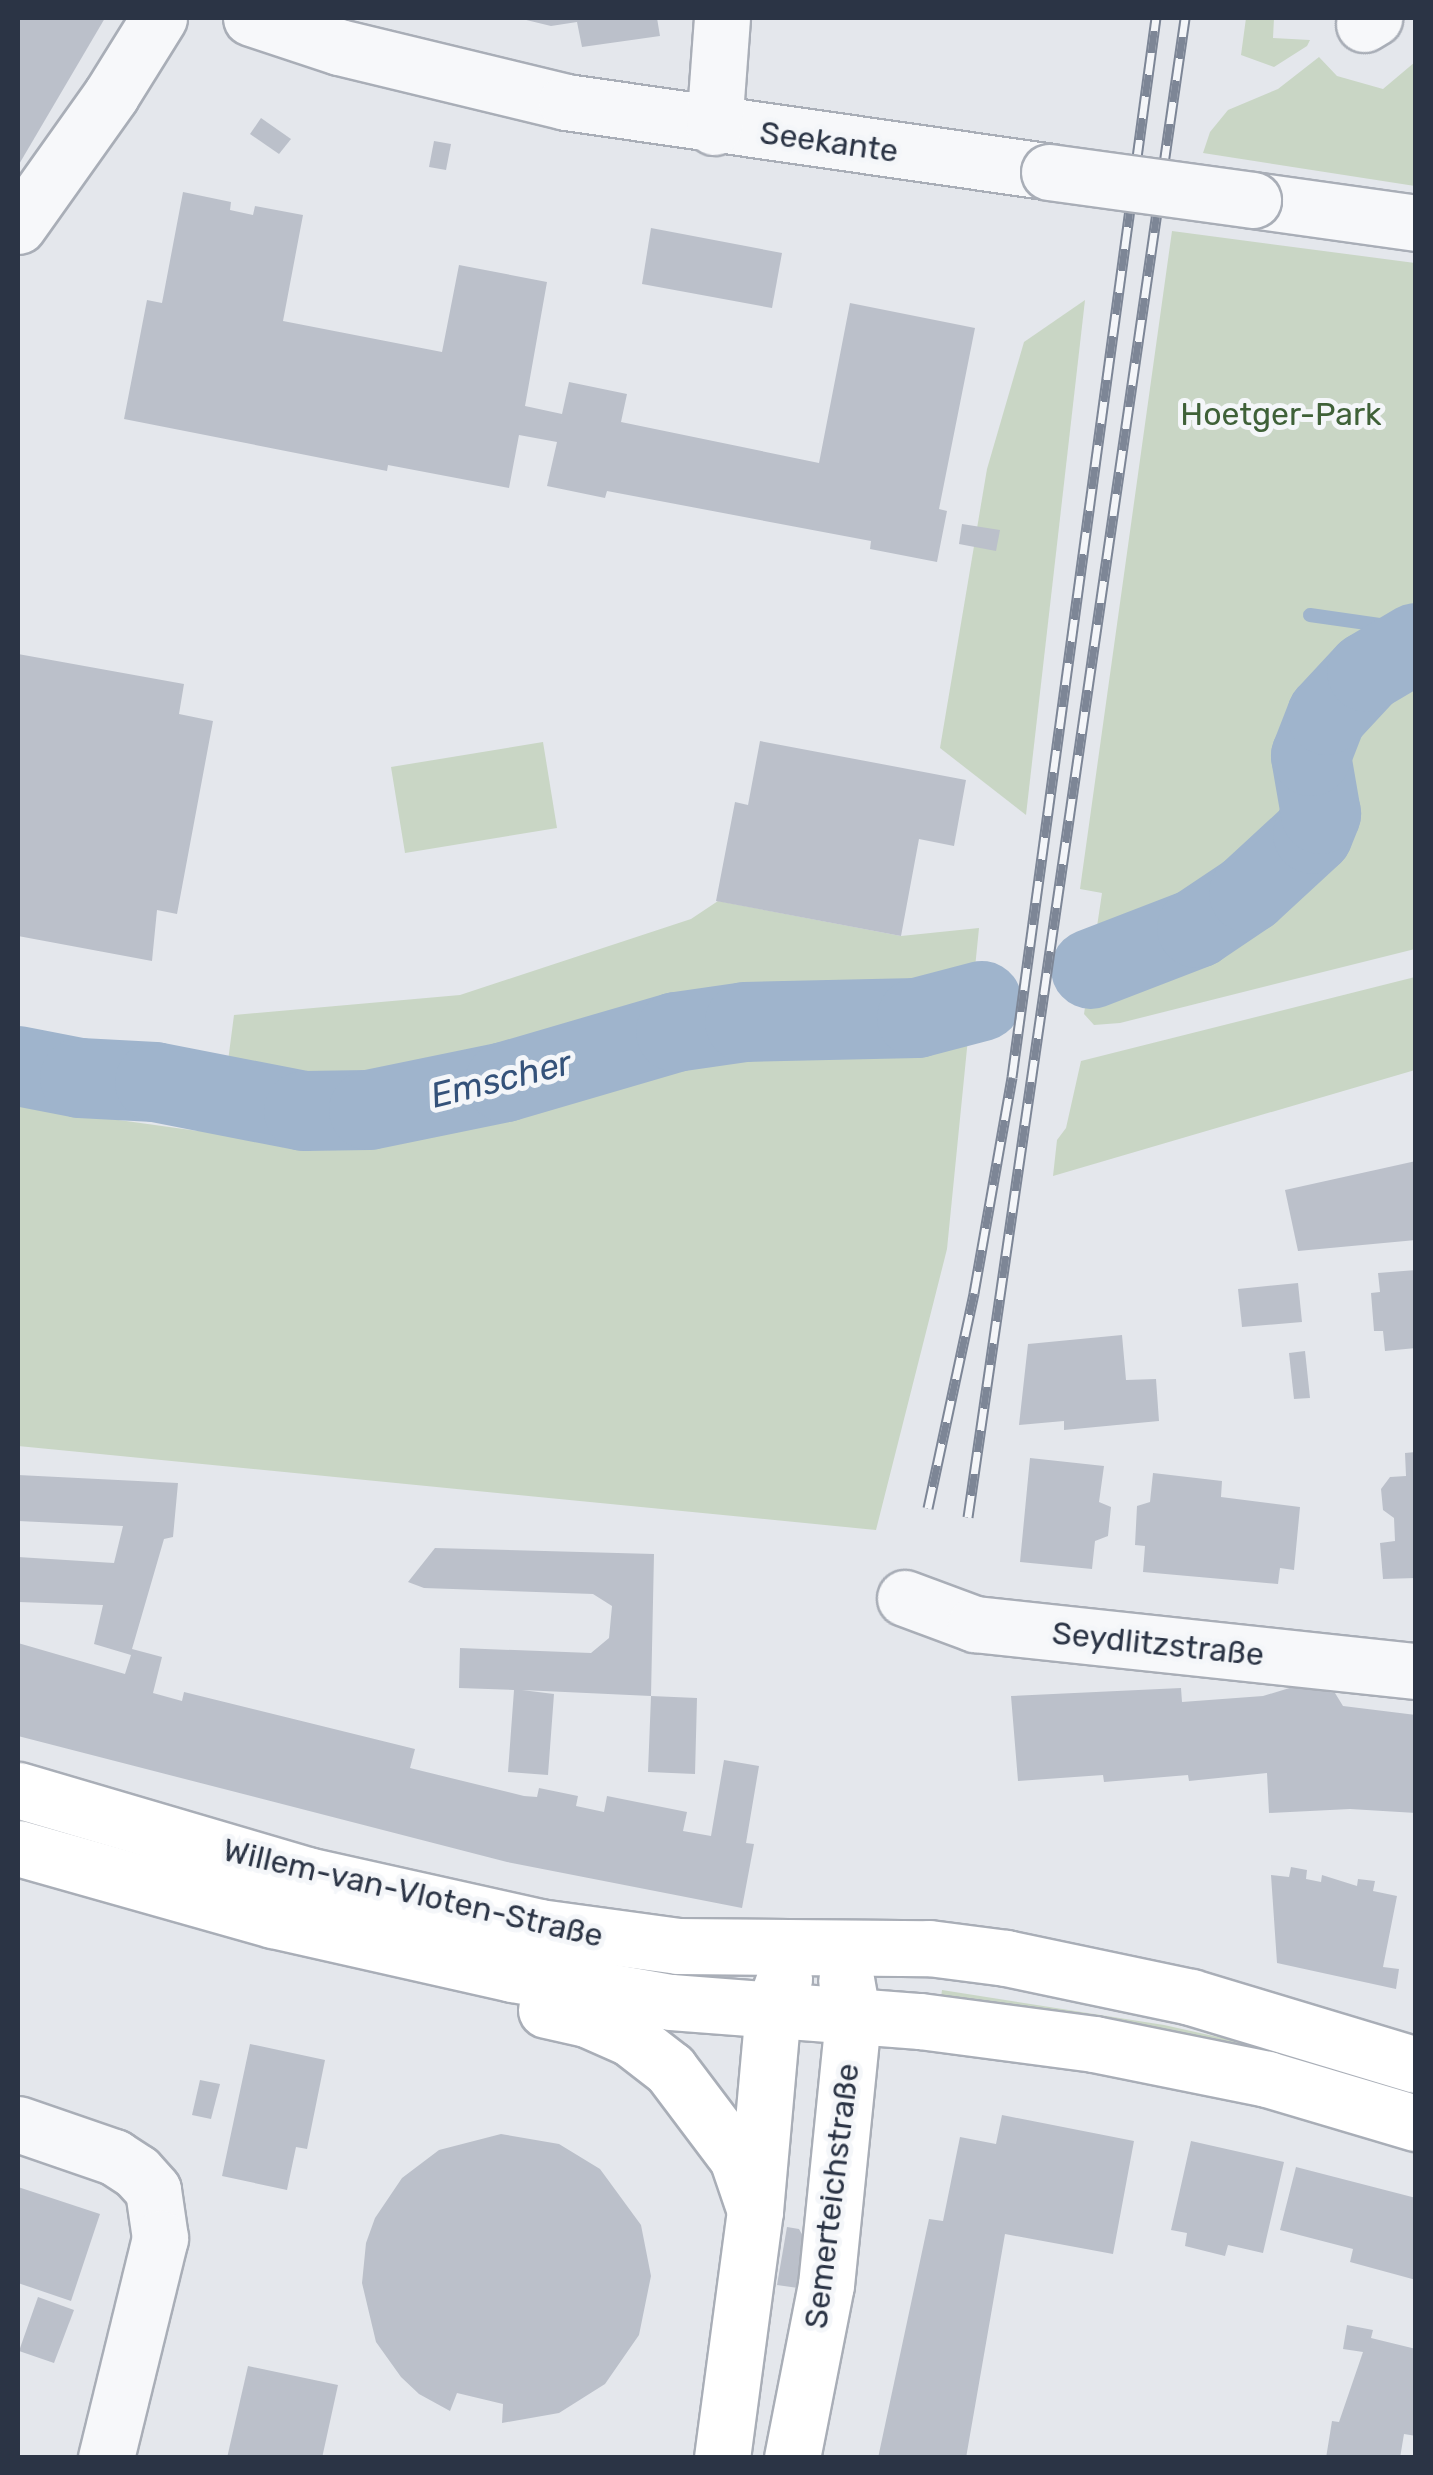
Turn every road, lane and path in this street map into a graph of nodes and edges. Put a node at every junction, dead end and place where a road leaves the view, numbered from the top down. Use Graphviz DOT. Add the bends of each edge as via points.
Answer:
graph roads {
  1 [pos="159,18"];
  2 [pos="251,18"];
  3 [pos="722,18"];
  4 [pos="714,127"];
  5 [pos="1416,223"];
  6 [pos="18,226"];
  7 [pos="905,1598"];
  8 [pos="1416,1671"];
  9 [pos="18,1790"];
  10 [pos="18,1848"];
  11 [pos="318,1931"];
  12 [pos="817,1947"];
  13 [pos="773,2011"];
  14 [pos="853,2018"];
  15 [pos="1416,2065"];
  16 [pos="1416,2123"];
  17 [pos="18,2124"];
  18 [pos="755,2211"];
  19 [pos="106,2458"];
  20 [pos="722,2458"];
  21 [pos="792,2458"];
  1 -- 6 [label="street"];
  2 -- 4 [label="street, Seekante" via="338,48 521,93"];
  3 -- 4 [label="street"];
  4 -- 5 [label="street, Seekante, bridge"];
  7 -- 8 [label="street, Seydlitzstraße" via="975,1624"];
  9 -- 12 [label="main road, Willem-van-Vloten-Straße" via="307,1874 539,1927 676,1946"];
  10 -- 11 [label="main road, Willem-van-Vloten-Straße"];
  11 -- 13 [label="main road, Willem-van-Vloten-Straße" via="608,1992"];
  11 -- 18 [label="main road" via="381,1976 587,2019 630,2038 670,2069 704,2110 737,2158"];
  12 -- 13 [label="main road" via="796,1958"];
  12 -- 14 [label="main road, Semerteichstraße" via="841,1965"];
  12 -- 15 [label="main road, Willem-van-Vloten-Straße" via="929,1948 1084,1973 1191,1997"];
  13 -- 14 [label="main road, Willem-van-Vloten-Straße"];
  13 -- 18 [label="main road"];
  14 -- 16 [label="main road, Willem-van-Vloten-Straße" via="1012,2032 1158,2056 1267,2079"];
  14 -- 21 [label="main road, Semerteichstraße" via="826,2285"];
  17 -- 19 [label="street" via="114,2157 153,2190 160,2238"];
  18 -- 20 [label="main road"];
}
